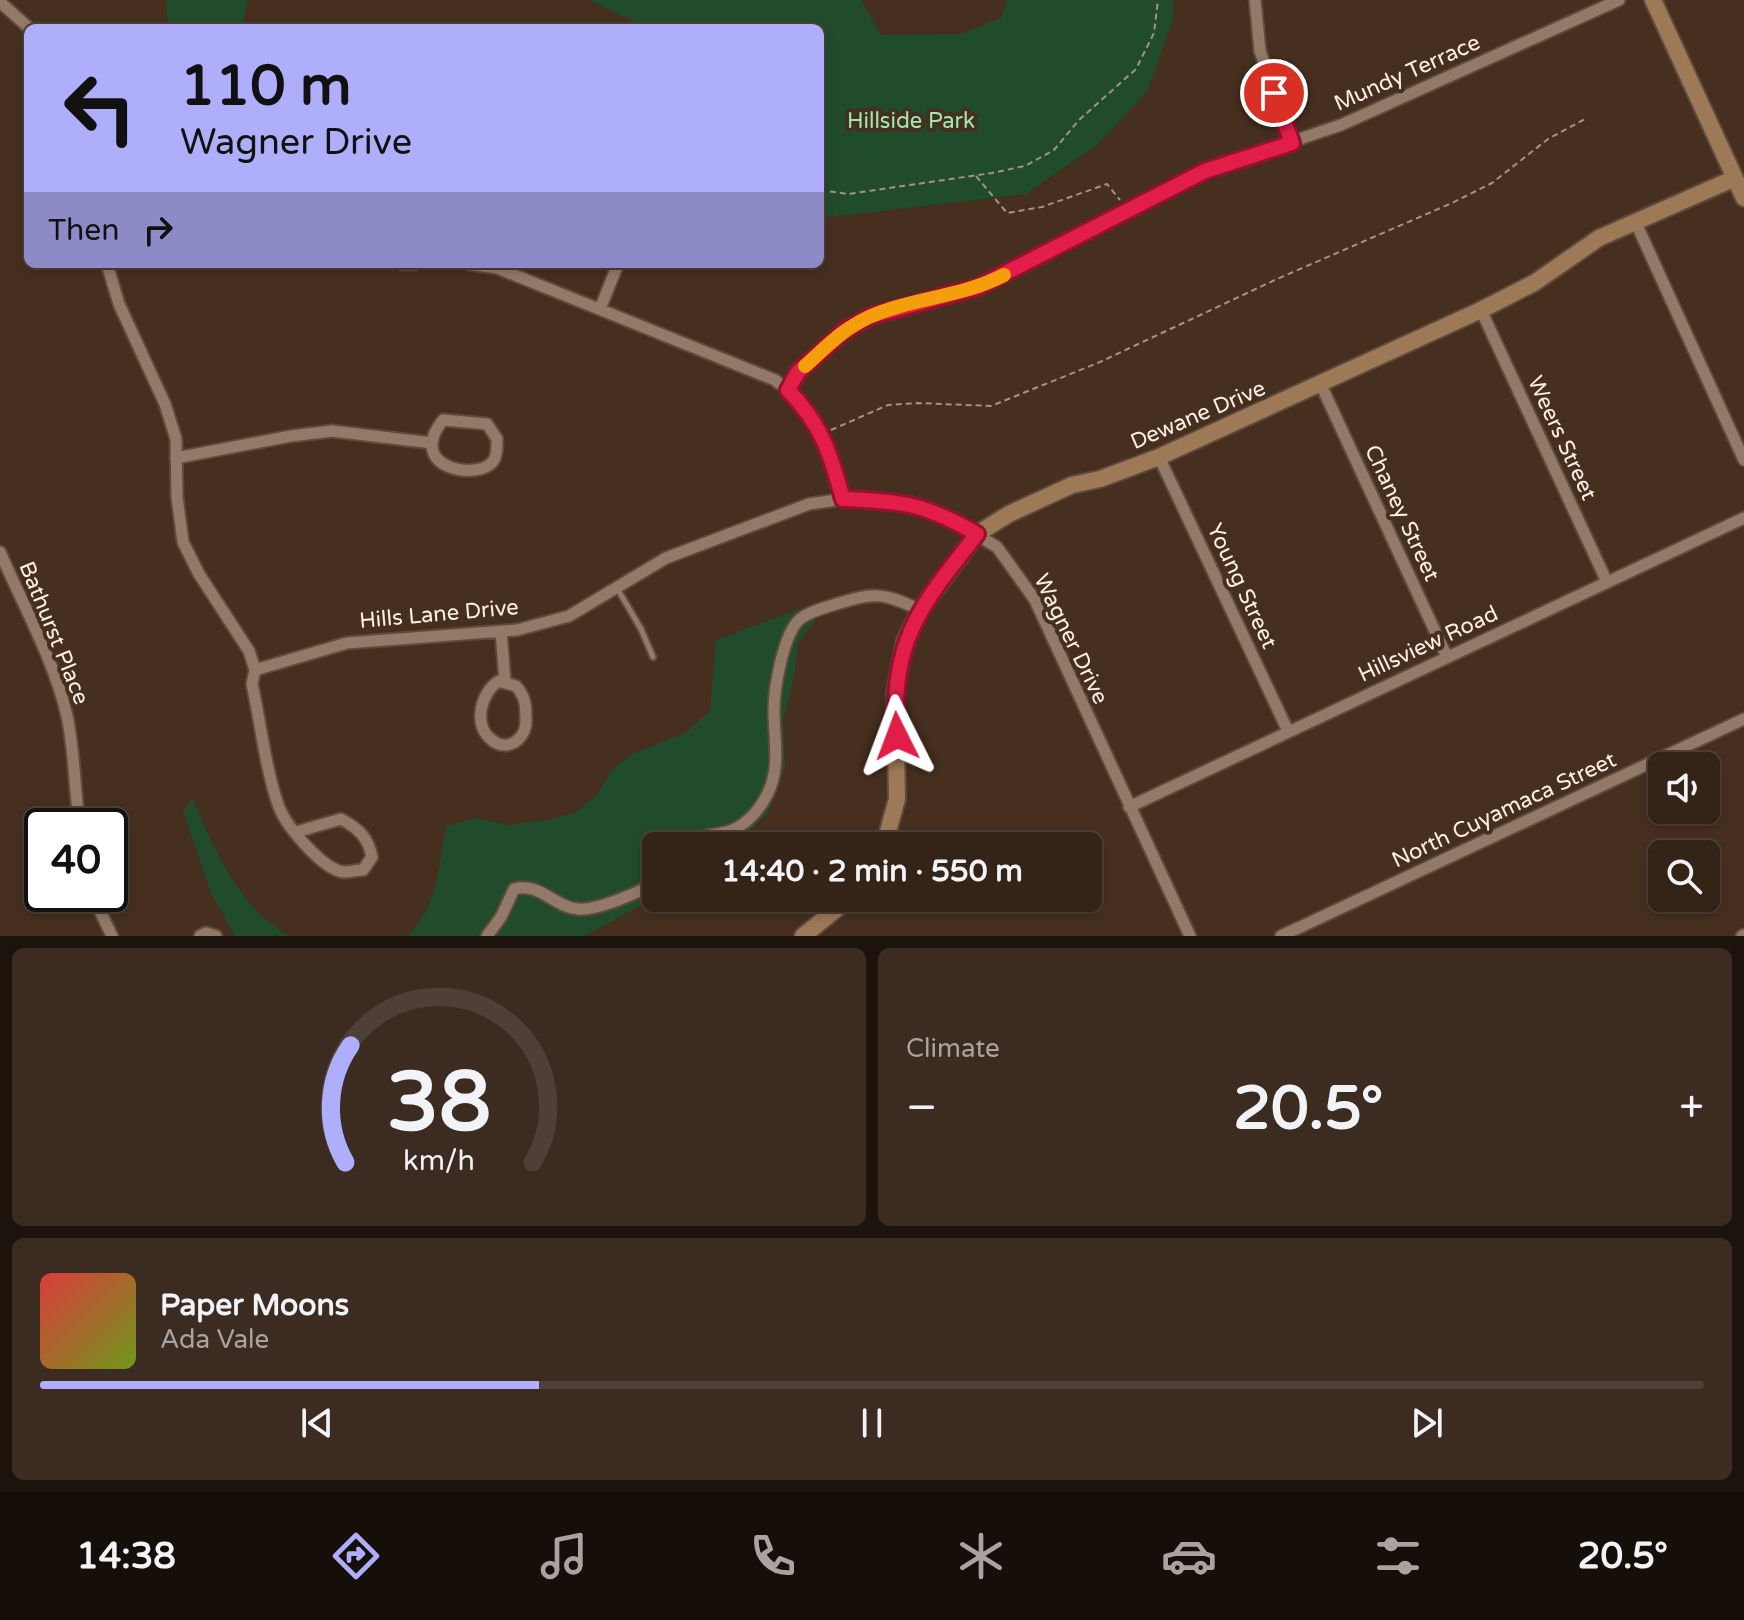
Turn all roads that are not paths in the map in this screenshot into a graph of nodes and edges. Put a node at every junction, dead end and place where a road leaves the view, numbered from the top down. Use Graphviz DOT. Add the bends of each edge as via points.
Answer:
graph roads {
  1 [pos="1255,0"];
  2 [pos="1619,0"];
  3 [pos="1653,0"];
  4 [pos="0,2"];
  5 [pos="25,24"];
  6 [pos="1292,143"];
  7 [pos="1735,178"];
  8 [pos="1744,198"];
  9 [pos="1635,221"];
  10 [pos="108,268"];
  11 [pos="497,268"];
  12 [pos="616,268"];
  13 [pos="600,309"];
  14 [pos="1481,310"];
  15 [pos="1321,385"];
  16 [pos="788,390"];
  17 [pos="432,443"];
  18 [pos="1159,457"];
  19 [pos="176,458"];
  20 [pos="1744,460"];
  21 [pos="843,499"];
  22 [pos="1744,518"];
  23 [pos="977,534"];
  24 [pos="0,552"];
  25 [pos="1607,582"];
  26 [pos="617,588"];
  27 [pos="920,610"];
  28 [pos="501,631"];
  29 [pos="653,657"];
  30 [pos="1447,657"];
  31 [pos="255,670"];
  32 [pos="505,681"];
  33 [pos="1744,719"];
  34 [pos="1288,731"];
  35 [pos="1129,807"];
  36 [pos="79,808"];
  37 [pos="296,832"];
  38 [pos="725,832"];
  39 [pos="889,832"];
  40 [pos="642,888"];
  41 [pos="101,912"];
  42 [pos="833,912"];
  43 [pos="112,936"];
  44 [pos="200,936"];
  45 [pos="216,936"];
  46 [pos="487,936"];
  47 [pos="803,936"];
  48 [pos="1190,936"];
  49 [pos="1281,936"];
  1 -- 6 [label="street" via="1260,51"];
  2 -- 6 [label="street, Mundy Terrace"];
  3 -- 7 [label="street"];
  4 -- 5 [label="street"];
  6 -- 16 [label="street, Mundy Terrace" via="1205,171 978,287 871,316 844,331 798,372"];
  7 -- 8 [label="street"];
  7 -- 9 [label="street, Dewane Drive"];
  9 -- 14 [label="street, Dewane Drive"];
  9 -- 20 [label="street"];
  10 -- 19 [label="street" via="165,404"];
  11 -- 13 [label="street"];
  12 -- 13 [label="street"];
  13 -- 16 [label="street" via="775,380"];
  14 -- 15 [label="street, Dewane Drive"];
  14 -- 25 [label="street, Weers Street"];
  15 -- 18 [label="street, Dewane Drive"];
  15 -- 30 [label="street, Chaney Street"];
  16 -- 21 [label="street" via="823,434"];
  17 -- 17 [label="street" via="442,465 481,469 495,458 497,439 487,424 443,420"];
  17 -- 19 [label="street" via="332,431"];
  18 -- 23 [label="street, Dewane Drive" via="1072,485"];
  18 -- 34 [label="street, Young Street"];
  19 -- 31 [label="street" via="183,542 249,651"];
  21 -- 23 [label="street, Wagner Drive" via="913,503"];
  21 -- 26 [label="street, Hills Lane Drive" via="809,504 698,544"];
  22 -- 25 [label="street, Hillsview Road"];
  23 -- 27 [label="street, Dewane Drive"];
  23 -- 35 [label="street, Wagner Drive" via="997,547 1035,600"];
  24 -- 36 [label="street, Bathurst Place" via="66,713"];
  25 -- 30 [label="street, Hillsview Road"];
  26 -- 28 [label="street, Hills Lane Drive" via="569,616"];
  26 -- 29 [label="lane"];
  27 -- 38 [label="street" via="888,595 873,595 802,617 791,629 774,707 772,784 753,816"];
  27 -- 39 [label="street, Dewane Drive" via="908,633 895,684 898,786"];
  28 -- 31 [label="street, Hills Lane Drive" via="347,643"];
  28 -- 32 [label="street"];
  30 -- 34 [label="street, Hillsview Road"];
  31 -- 37 [label="street" via="252,684 275,793"];
  32 -- 32 [label="street" via="488,689 481,708 486,734 506,745 524,733 526,716 521,691"];
  33 -- 49 [label="street, North Cuyamaca Street"];
  34 -- 35 [label="street, Hillsview Road"];
  35 -- 48 [label="street, Wagner Drive"];
  37 -- 37 [label="street" via="333,869 363,870 372,857 369,841 341,819"];
  40 -- 46 [label="street" via="585,910 533,888 514,889"];
  41 -- 43 [label="street"];
  42 -- 47 [label="street"];
  44 -- 45 [label="street"];
}
